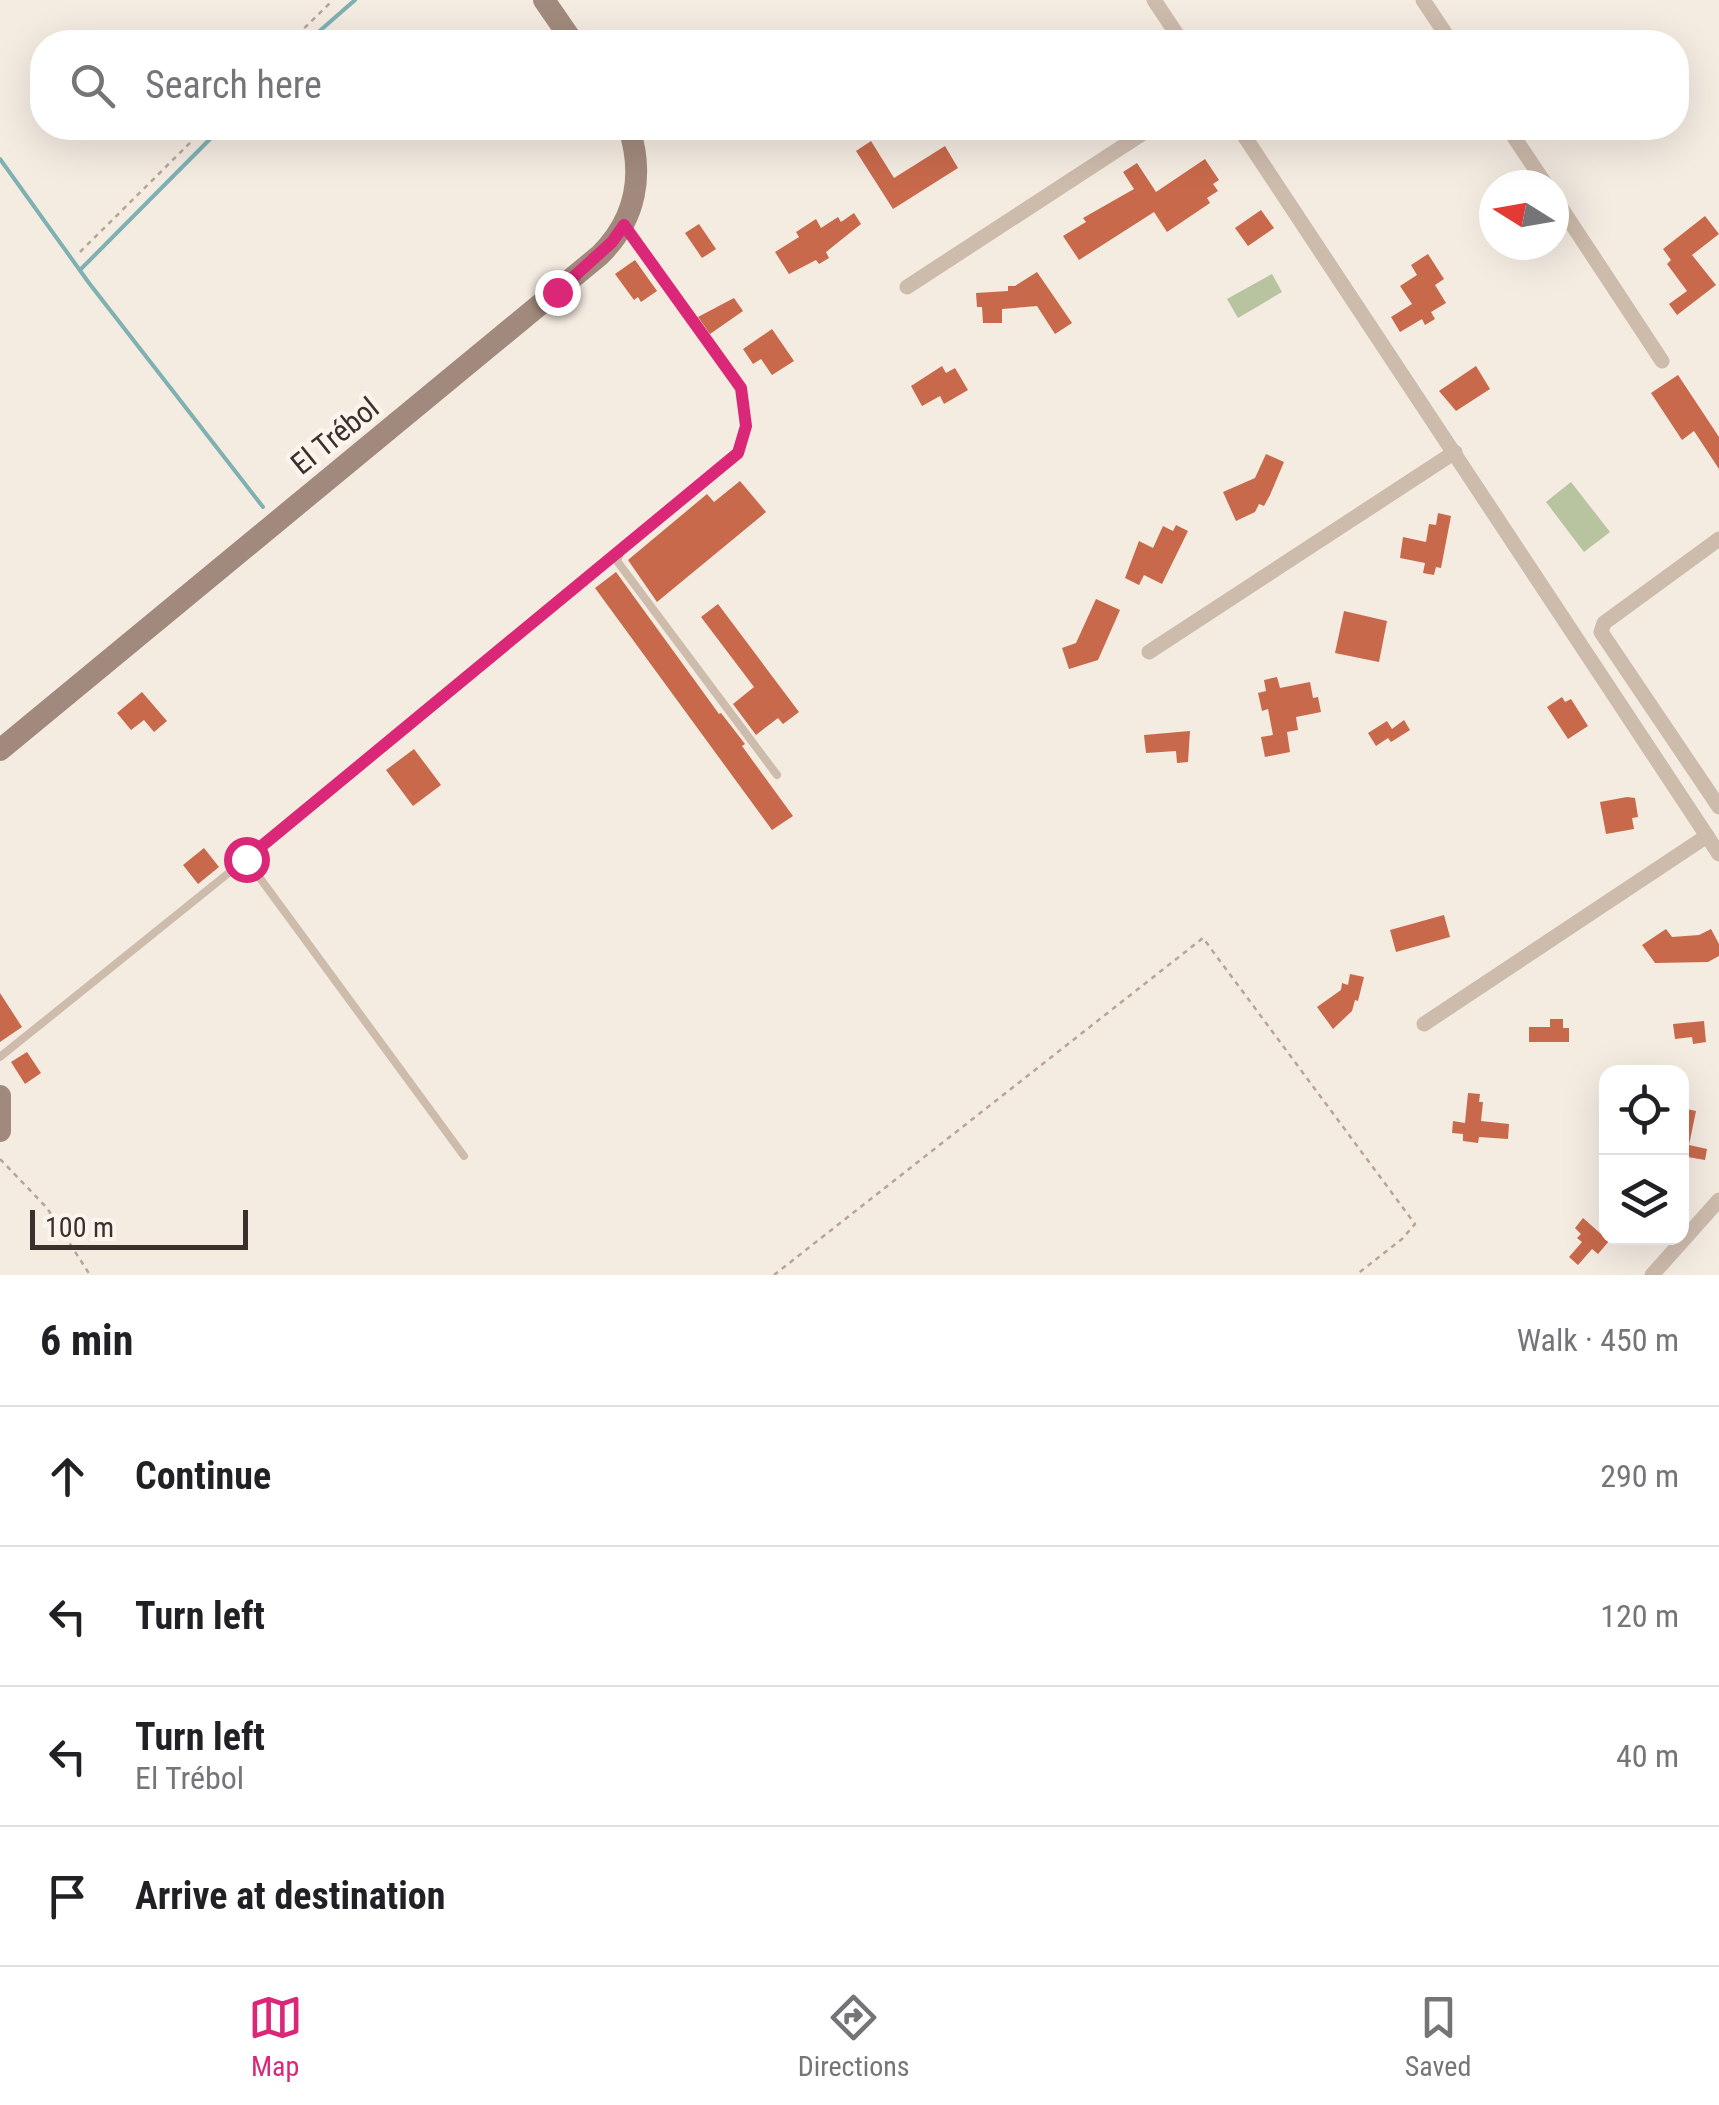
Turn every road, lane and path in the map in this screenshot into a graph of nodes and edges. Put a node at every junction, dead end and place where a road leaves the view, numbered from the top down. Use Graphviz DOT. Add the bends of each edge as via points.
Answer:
graph roads {
  1 [pos="333,0"];
  2 [pos="544,0"];
  3 [pos="1154,0"];
  4 [pos="1423,0"];
  5 [pos="302,30"];
  6 [pos="565,30"];
  7 [pos="1174,30"];
  8 [pos="1444,30"];
  9 [pos="193,140"];
  10 [pos="632,140"];
  11 [pos="1133,140"];
  12 [pos="1247,140"];
  13 [pos="1516,140"];
  14 [pos="1536,170"];
  15 [pos="1569,221"];
  16 [pos="624,225"];
  17 [pos="80,252"];
  18 [pos="907,288"];
  19 [pos="1662,361"];
  20 [pos="1455,452"];
  21 [pos="1719,539"];
  22 [pos="621,551"];
  23 [pos="1150,652"];
  24 [pos="0,750"];
  25 [pos="777,775"];
  26 [pos="1719,807"];
  27 [pos="1707,836"];
  28 [pos="1719,854"];
  29 [pos="246,859"];
  30 [pos="1424,1024"];
  31 [pos="0,1057"];
  32 [pos="0,1096"];
  33 [pos="0,1131"];
  34 [pos="464,1156"];
  35 [pos="0,1159"];
  36 [pos="1719,1200"];
  37 [pos="90,1275"];
  38 [pos="774,1275"];
  39 [pos="1356,1275"];
  40 [pos="1652,1275"];
  1 -- 5 [label="path"];
  2 -- 6 [label="main road"];
  3 -- 7 [label="street"];
  4 -- 8 [label="street"];
  9 -- 17 [label="path"];
  10 -- 16 [label="main road, El Trébol" via="638,177"];
  11 -- 18 [label="street"];
  12 -- 20 [label="street"];
  13 -- 14 [label="street"];
  15 -- 19 [label="street"];
  16 -- 22 [label="lane" via="741,388 746,426 738,453"];
  16 -- 24 [label="main road, El Trébol" via="557,292"];
  20 -- 23 [label="street"];
  20 -- 27 [label="street"];
  21 -- 26 [label="street" via="1604,623 1601,632"];
  22 -- 25 [label="lane" via="618,561"];
  22 -- 29 [label="path"];
  27 -- 28 [label="street"];
  27 -- 30 [label="street"];
  29 -- 31 [label="lane"];
  29 -- 34 [label="lane"];
  32 -- 33 [label="main road"];
  35 -- 37 [label="path" via="46,1208"];
  36 -- 40 [label="street"];
  38 -- 39 [label="path" via="1203,938 1415,1224"];
}
